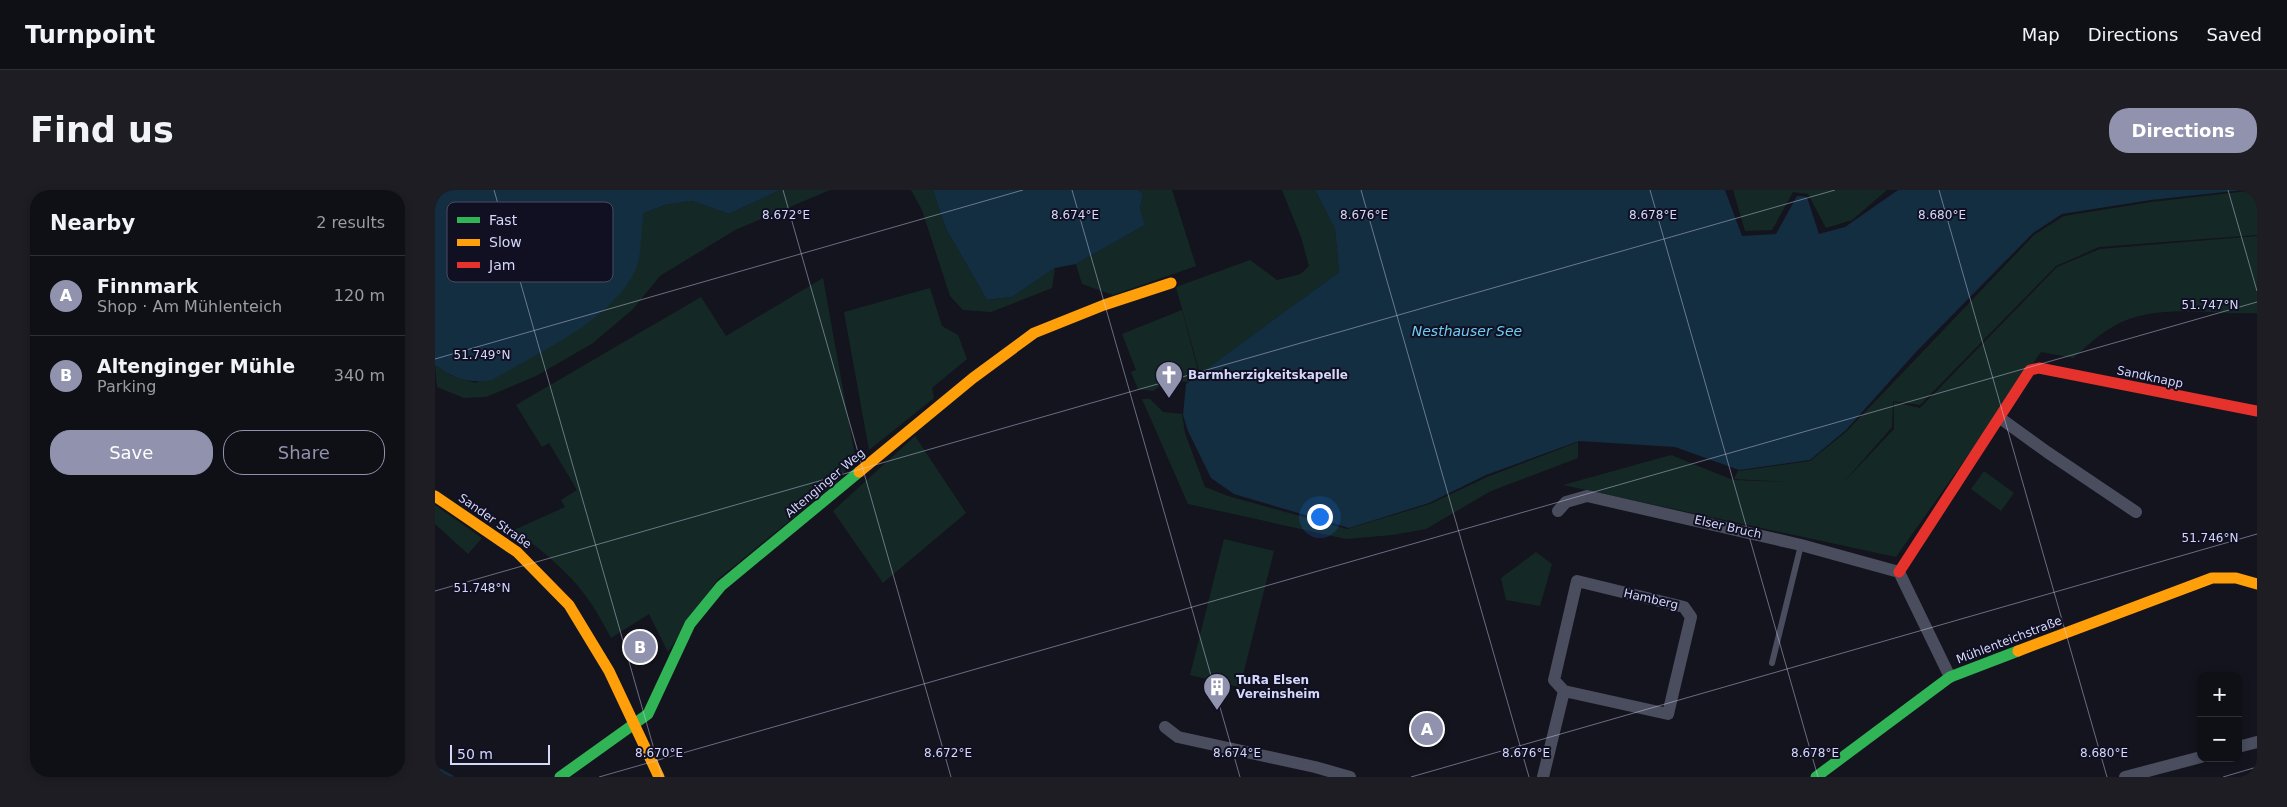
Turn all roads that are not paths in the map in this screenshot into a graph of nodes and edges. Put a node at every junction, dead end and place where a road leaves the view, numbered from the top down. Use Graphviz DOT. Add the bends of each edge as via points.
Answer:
graph roads {
  1 [pos="1171,283"];
  2 [pos="2257,411"];
  3 [pos="2000,418"];
  4 [pos="435,496"];
  5 [pos="1558,511"];
  6 [pos="2137,512"];
  7 [pos="1801,544"];
  8 [pos="1899,572"];
  9 [pos="2257,584"];
  10 [pos="1772,663"];
  11 [pos="1950,677"];
  12 [pos="1564,691"];
  13 [pos="635,725"];
  14 [pos="1165,727"];
  15 [pos="2257,742"];
  16 [pos="2242,746"];
  17 [pos="2197,758"];
  18 [pos="560,777"];
  19 [pos="659,777"];
  20 [pos="1350,777"];
  21 [pos="1543,777"];
  22 [pos="1816,777"];
  23 [pos="2125,777"];
  1 -- 13 [label="street, Altenginger Weg" via="1034,333 973,378 721,586 690,624 648,714"];
  2 -- 3 [label="street, Sandknapp" via="2039,368 2030,370"];
  3 -- 6 [label="street"];
  3 -- 8 [label="street"];
  4 -- 13 [label="street, Sander Straße" via="517,552 559,594 588,633"];
  5 -- 7 [label="street, Elser Bruch" via="1566,502 1587,496"];
  7 -- 8 [label="street, Elser Bruch"];
  7 -- 10 [label="lane"];
  8 -- 11 [label="street"];
  9 -- 11 [label="street, Mühlenteichstraße" via="2236,578 2212,578"];
  11 -- 22 [label="street, Mühlenteichstraße"];
  12 -- 12 [label="street, Hamberg" via="1668,714 1691,618 1684,606 1577,581 1555,680"];
  12 -- 21 [label="street"];
  13 -- 18 [label="street, Altenginger Weg"];
  13 -- 19 [label="street, Sander Straße"];
  14 -- 20 [label="street" via="1178,737"];
  15 -- 16 [label="street"];
  17 -- 23 [label="street"];
}
